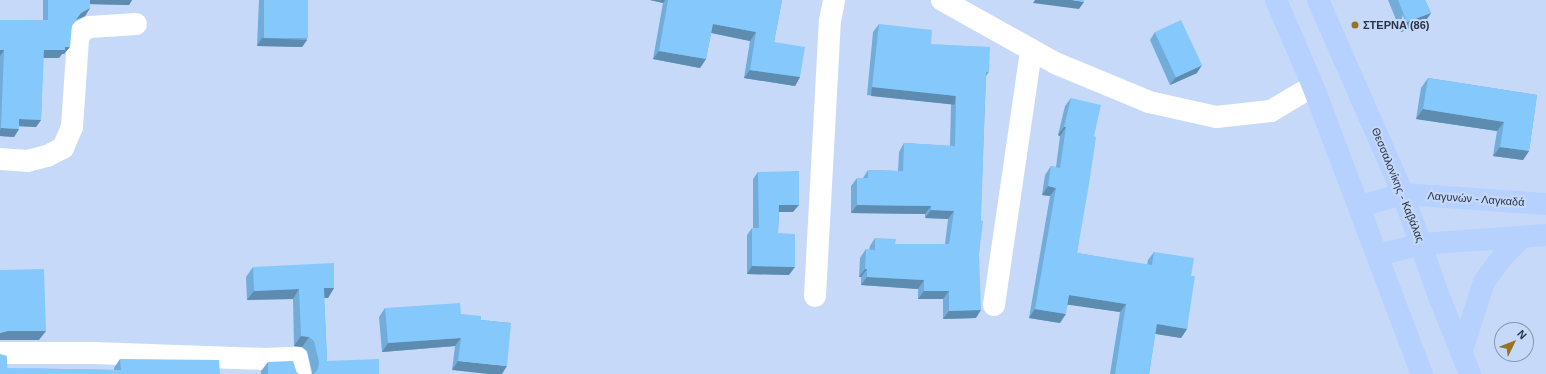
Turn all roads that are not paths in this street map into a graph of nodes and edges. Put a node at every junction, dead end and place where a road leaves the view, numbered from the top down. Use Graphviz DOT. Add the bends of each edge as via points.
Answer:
graph roads {
  1 [pos="834,0"];
  2 [pos="942,0"];
  3 [pos="1276,0"];
  4 [pos="1318,0"];
  5 [pos="136,24"];
  6 [pos="1031,50"];
  7 [pos="1314,86"];
  8 [pos="0,159"];
  9 [pos="1403,194"];
  10 [pos="1546,204"];
  11 [pos="1360,206"];
  12 [pos="1546,235"];
  13 [pos="1523,237"];
  14 [pos="1421,244"];
  15 [pos="1378,255"];
  16 [pos="815,296"];
  17 [pos="994,305"];
  18 [pos="0,353"];
  19 [pos="1461,353"];
  20 [pos="300,374"];
  21 [pos="1422,374"];
  22 [pos="1470,374"];
  1 -- 16 [label="street" via="830,21"];
  2 -- 6 [label="street"];
  3 -- 7 [label="main road"];
  4 -- 9 [label="main road, Θεσσαλονίκης - Καβάλας"];
  5 -- 8 [label="street" via="82,31 78,38 72,127 63,148 47,156 27,161"];
  6 -- 7 [label="street" via="1055,63 1149,102 1216,116 1271,111"];
  6 -- 17 [label="street"];
  7 -- 11 [label="main road"];
  9 -- 10 [label="main road, Λαγυνών - Λαγκαδά"];
  9 -- 11 [label="main road, Λαγυνών - Λαγκαδά"];
  9 -- 14 [label="main road, Θεσσαλονίκης - Καβάλας"];
  11 -- 15 [label="main road"];
  12 -- 13 [label="main road"];
  13 -- 14 [label="main road"];
  13 -- 19 [label="main road" via="1502,257 1484,282"];
  14 -- 15 [label="main road"];
  14 -- 19 [label="main road, Θεσσαλονίκης - Καβάλας"];
  15 -- 21 [label="main road"];
  18 -- 20 [label="street" via="297,358"];
  19 -- 22 [label="main road, Θεσσαλονίκης - Καβάλας"];
}
